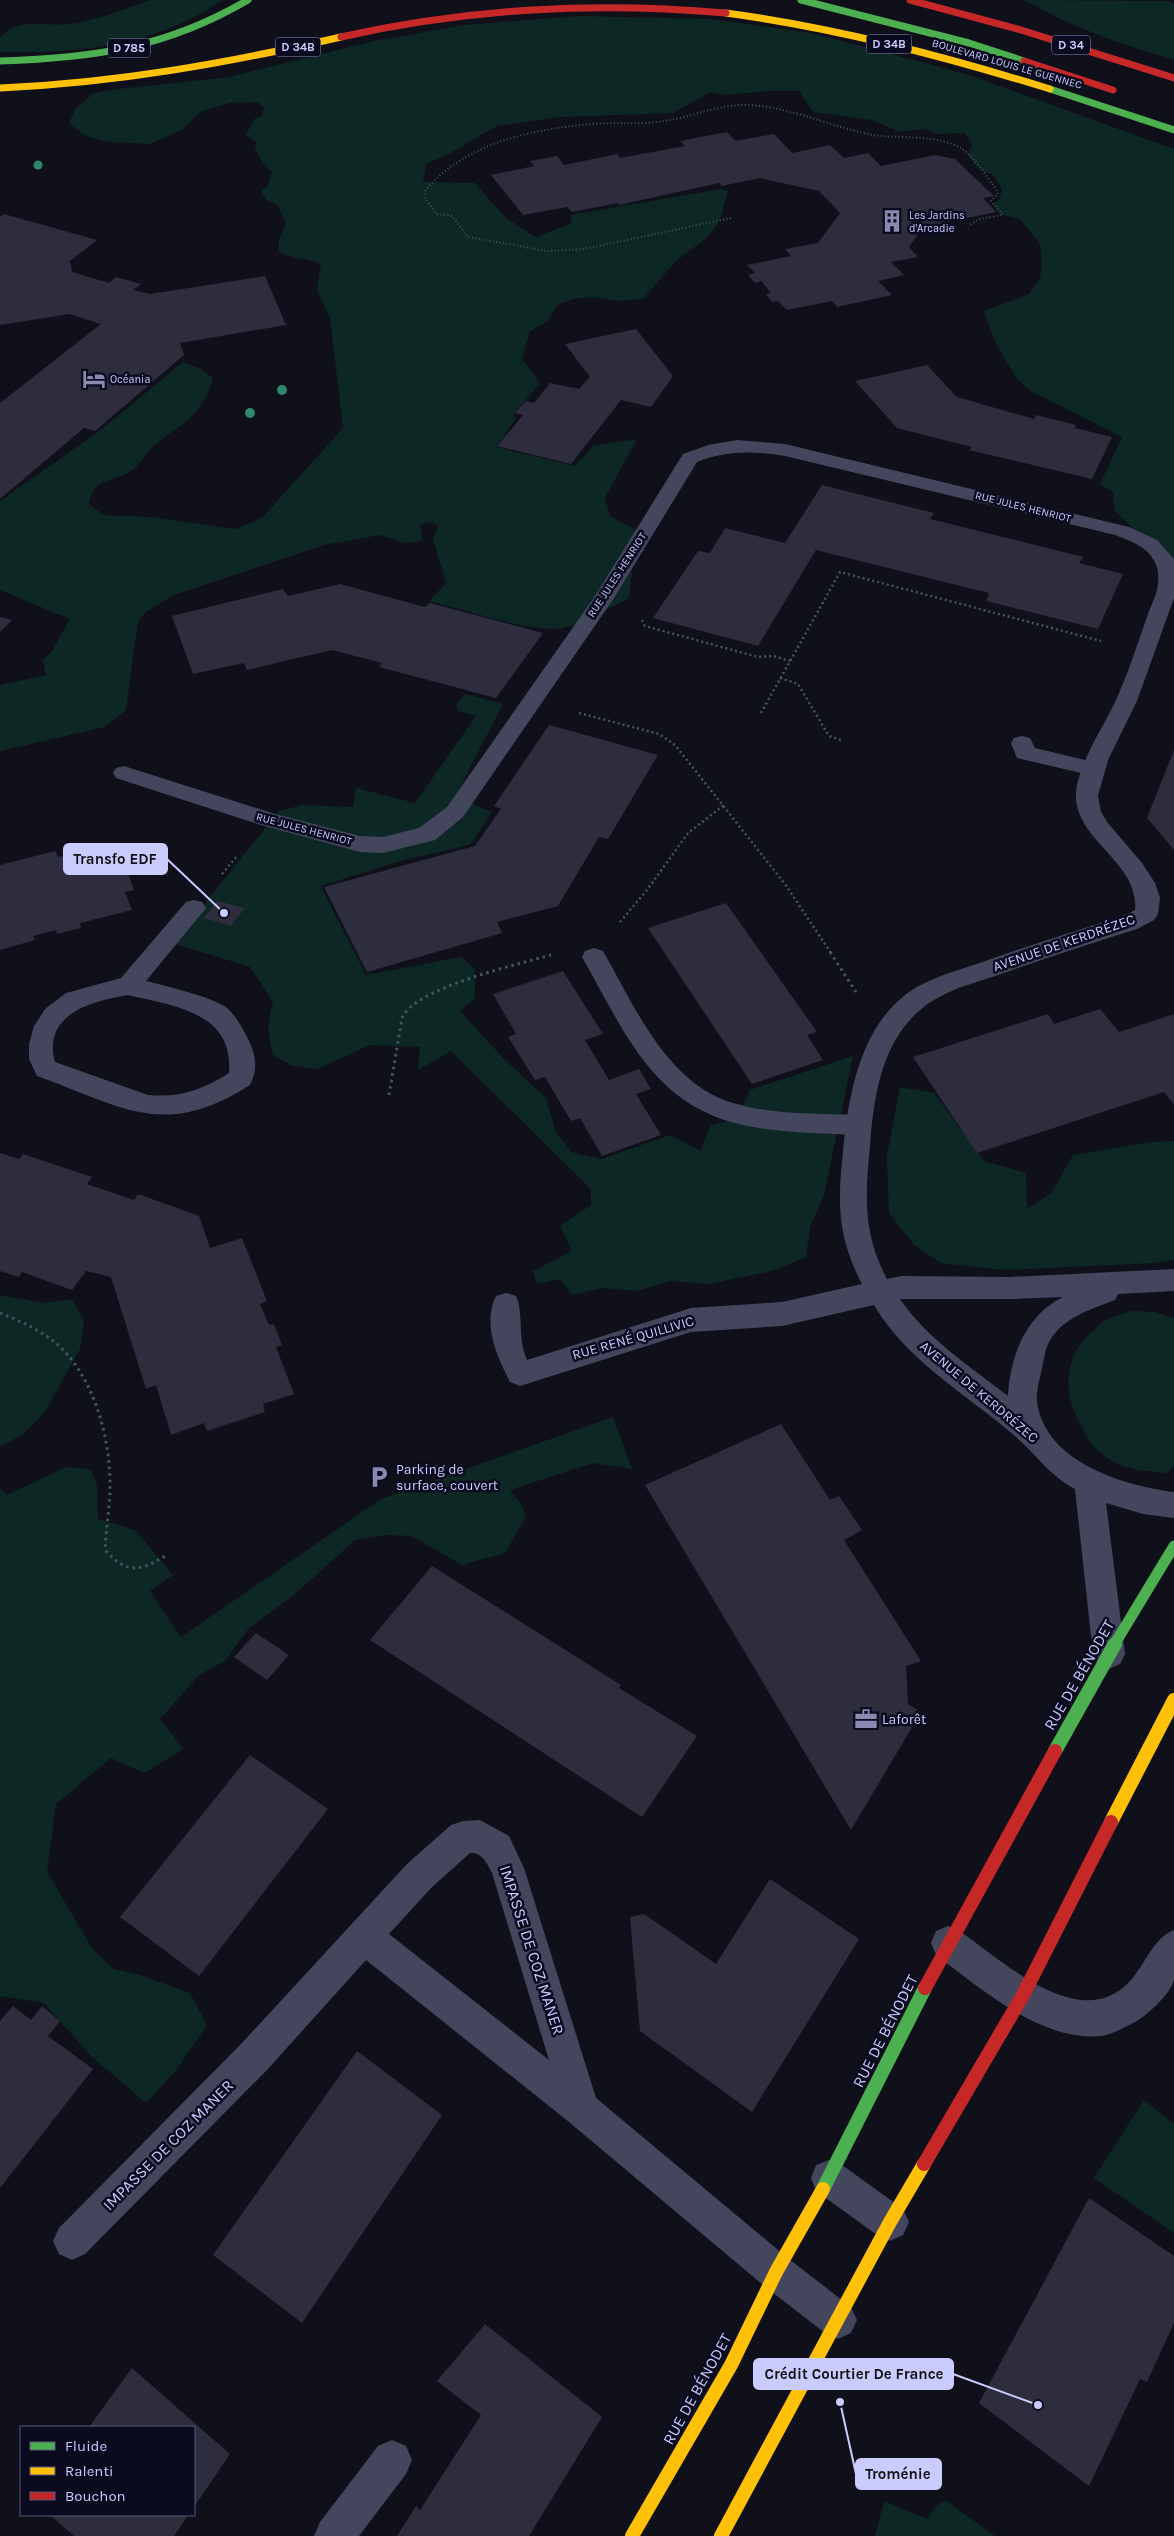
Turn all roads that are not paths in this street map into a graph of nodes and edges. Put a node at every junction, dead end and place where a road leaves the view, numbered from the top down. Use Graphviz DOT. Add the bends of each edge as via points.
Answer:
graph roads {
  1 [pos="248,0"];
  2 [pos="801,0"];
  3 [pos="910,0"];
  4 [pos="0,61"];
  5 [pos="1174,78"];
  6 [pos="0,88"];
  7 [pos="1126,94"];
  8 [pos="1174,130"];
  9 [pos="1166,562"];
  10 [pos="1022,743"];
  11 [pos="1094,769"];
  12 [pos="124,773"];
  13 [pos="194,908"];
  14 [pos="594,957"];
  15 [pos="128,986"];
  16 [pos="858,1125"];
  17 [pos="1174,1280"];
  18 [pos="1133,1282"];
  19 [pos="880,1291"];
  20 [pos="1174,1292"];
  21 [pos="506,1304"];
  22 [pos="1036,1437"];
  23 [pos="1089,1483"];
  24 [pos="1174,1505"];
  25 [pos="1174,1546"];
  26 [pos="1109,1654"];
  27 [pos="1174,1700"];
  28 [pos="365,1937"];
  29 [pos="948,1943"];
  30 [pos="1174,1947"];
  31 [pos="1023,1995"];
  32 [pos="582,2109"];
  33 [pos="828,2178"];
  34 [pos="890,2222"];
  35 [pos="72,2241"];
  36 [pos="776,2272"];
  37 [pos="838,2320"];
  38 [pos="392,2460"];
  39 [pos="334,2536"];
  40 [pos="632,2536"];
  41 [pos="721,2536"];
  1 -- 4 [label="main road, D 785" via="210,23 156,42 78,56"];
  2 -- 7 [label="main road, BOULEVARD LOUIS LE GUENNEC / D 34" via="968,43"];
  3 -- 5 [label="main road, D 34" via="1021,30"];
  6 -- 8 [label="main road, BOULEVARD LOUIS LE GUENNEC / D 34B" via="76,84 192,69 410,21 462,13 565,7 666,8 764,17 838,31 1014,78"];
  9 -- 11 [label="street, AVENUE DE KERDRÉZEC" via="1168,586 1127,698"];
  9 -- 12 [label="street, RUE JULES HENRIOT" via="1158,549 1122,532 785,450 741,445 710,449 690,458 604,598 455,812 427,834 383,845 360,844 269,820"];
  10 -- 11 [label="street" via="1026,754"];
  11 -- 16 [label="street, AVENUE DE KERDRÉZEC" via="1087,796 1090,810 1095,822 1136,872 1146,890 1150,904 1146,914 1129,923 940,986 916,999 893,1023 878,1049 868,1074"];
  13 -- 15 [label="street"];
  14 -- 16 [label="street" via="651,1052 682,1086 703,1101 715,1107 772,1119"];
  15 -- 15 [label="street" via="86,995 70,1001 56,1013 44,1030 40,1047 42,1064 46,1069 147,1105 165,1107 211,1098 241,1078 243,1055 230,1028 217,1013 171,996"];
  16 -- 19 [label="street, AVENUE DE KERDRÉZEC" via="853,1179 855,1233"];
  17 -- 18 [label="street"];
  18 -- 19 [label="street" via="1009,1288 919,1286"];
  18 -- 20 [label="street"];
  18 -- 22 [label="street" via="1075,1303 1057,1313 1039,1332 1022,1384 1022,1407"];
  19 -- 21 [label="street, RUE RENÉ QUILLIVIC" via="782,1314 683,1322 520,1374 506,1343"];
  19 -- 22 [label="street, AVENUE DE KERDRÉZEC" via="912,1335"];
  22 -- 23 [label="street, AVENUE DE KERDRÉZEC" via="1058,1462"];
  23 -- 24 [label="street, AVENUE DE KERDRÉZEC" via="1143,1501"];
  23 -- 26 [label="street"];
  25 -- 26 [label="main road, RUE DE BÉNODET"];
  26 -- 29 [label="main road, RUE DE BÉNODET"];
  27 -- 31 [label="main road"];
  28 -- 32 [label="street"];
  28 -- 32 [label="street, IMPASSE DE COZ MANER" via="419,1876 464,1838 480,1836 497,1848 527,1927"];
  28 -- 35 [label="street, IMPASSE DE COZ MANER" via="228,2085"];
  29 -- 31 [label="street"];
  29 -- 33 [label="main road, RUE DE BÉNODET"];
  30 -- 31 [label="street" via="1136,2001 1103,2017 1066,2017"];
  31 -- 34 [label="main road"];
  32 -- 36 [label="street"];
  33 -- 34 [label="street"];
  33 -- 36 [label="main road, RUE DE BÉNODET"];
  34 -- 37 [label="main road"];
  36 -- 37 [label="street"];
  36 -- 40 [label="main road, RUE DE BÉNODET" via="731,2365"];
  37 -- 41 [label="main road"];
  38 -- 39 [label="street"];
}
